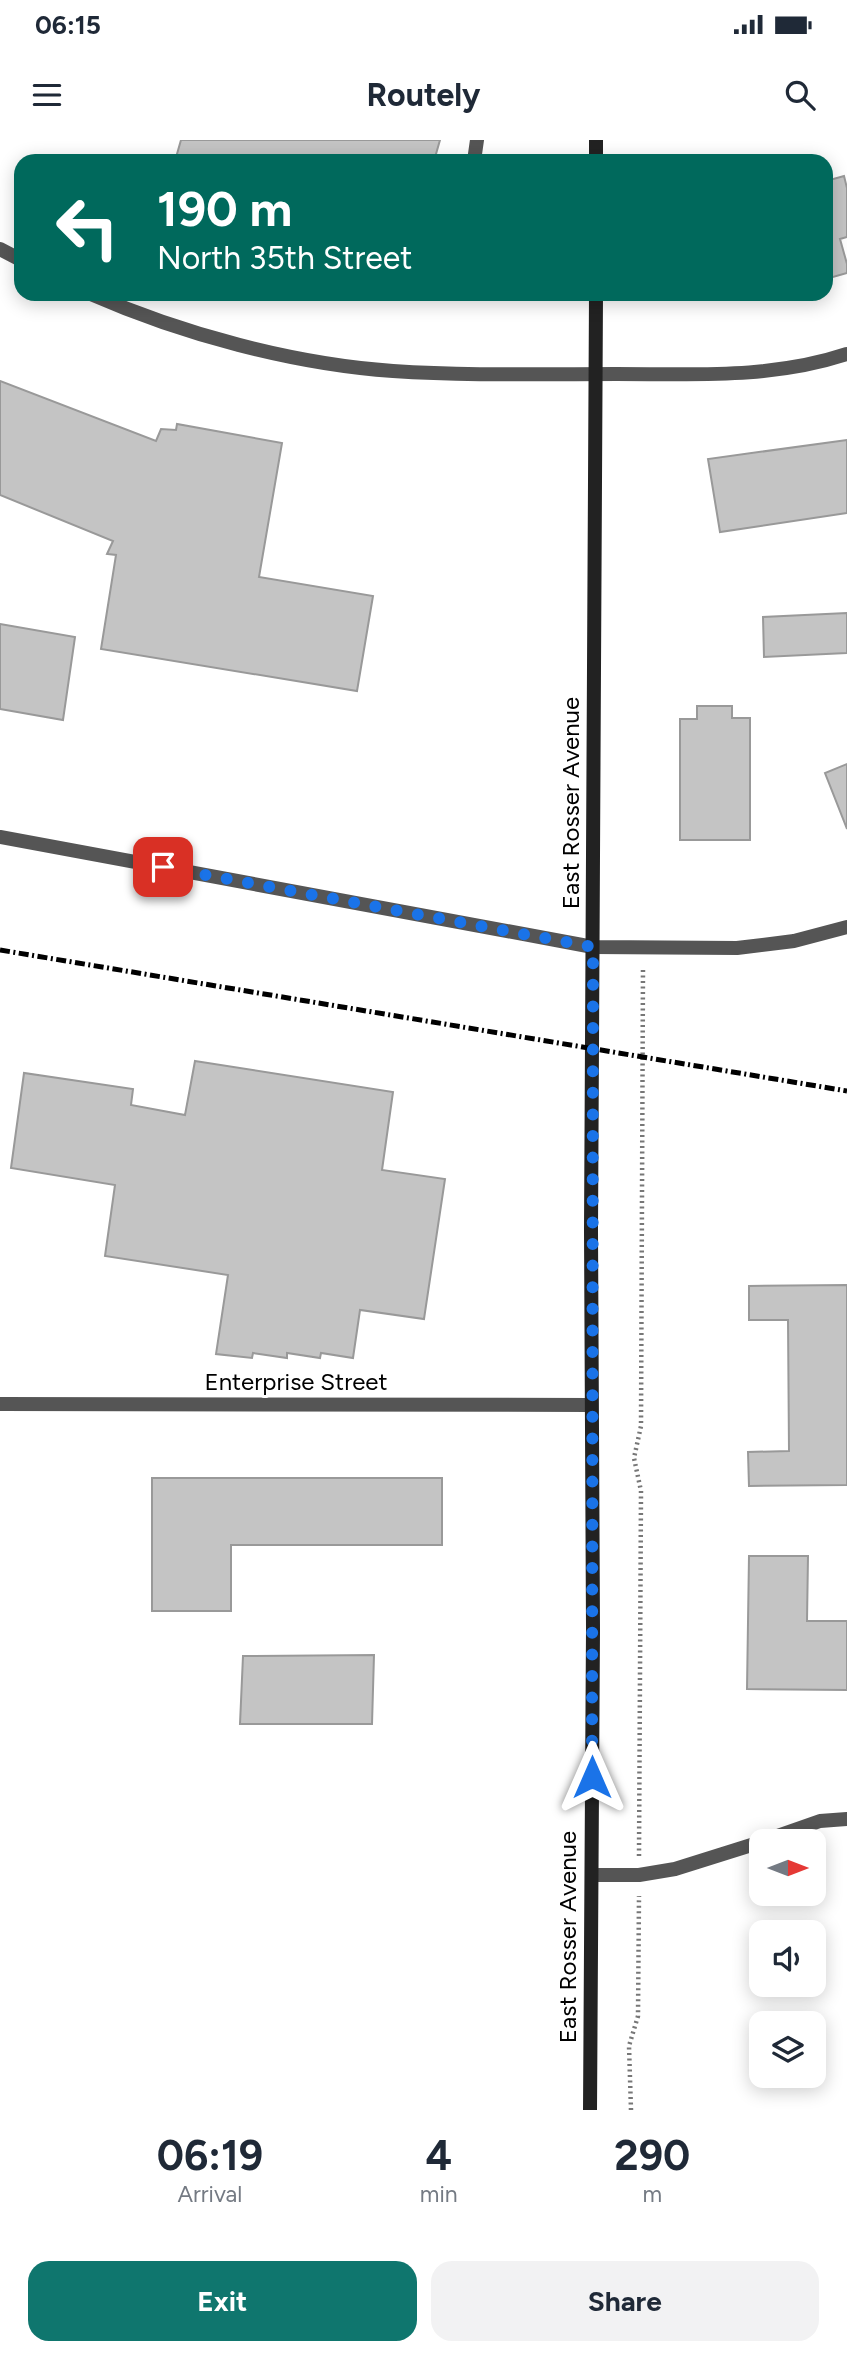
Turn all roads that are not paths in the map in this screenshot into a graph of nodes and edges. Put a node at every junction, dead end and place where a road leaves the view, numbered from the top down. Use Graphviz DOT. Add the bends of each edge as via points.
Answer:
graph roads {
  1 [pos="110,301"];
  2 [pos="596,301"];
  3 [pos="847,354"];
  4 [pos="596,374"];
  5 [pos="0,837"];
  6 [pos="847,926"];
  7 [pos="593,947"];
  8 [pos="0,1404"];
  9 [pos="591,1405"];
  10 [pos="847,1819"];
  11 [pos="797,1829"];
  12 [pos="749,1845"];
  13 [pos="592,1875"];
  14 [pos="590,2109"];
  1 -- 4 [label="street" via="222,339 339,364 441,374"];
  2 -- 4 [label="street, East Rosser Avenue"];
  3 -- 4 [label="street" via="761,373"];
  4 -- 7 [label="street, East Rosser Avenue"];
  5 -- 7 [label="street"];
  6 -- 7 [label="street" via="764,946"];
  7 -- 9 [label="street, East Rosser Avenue"];
  8 -- 9 [label="street, Enterprise Street"];
  9 -- 13 [label="street, East Rosser Avenue"];
  10 -- 11 [label="street"];
  12 -- 13 [label="street" via="639,1875"];
  13 -- 14 [label="street, East Rosser Avenue"];
}
